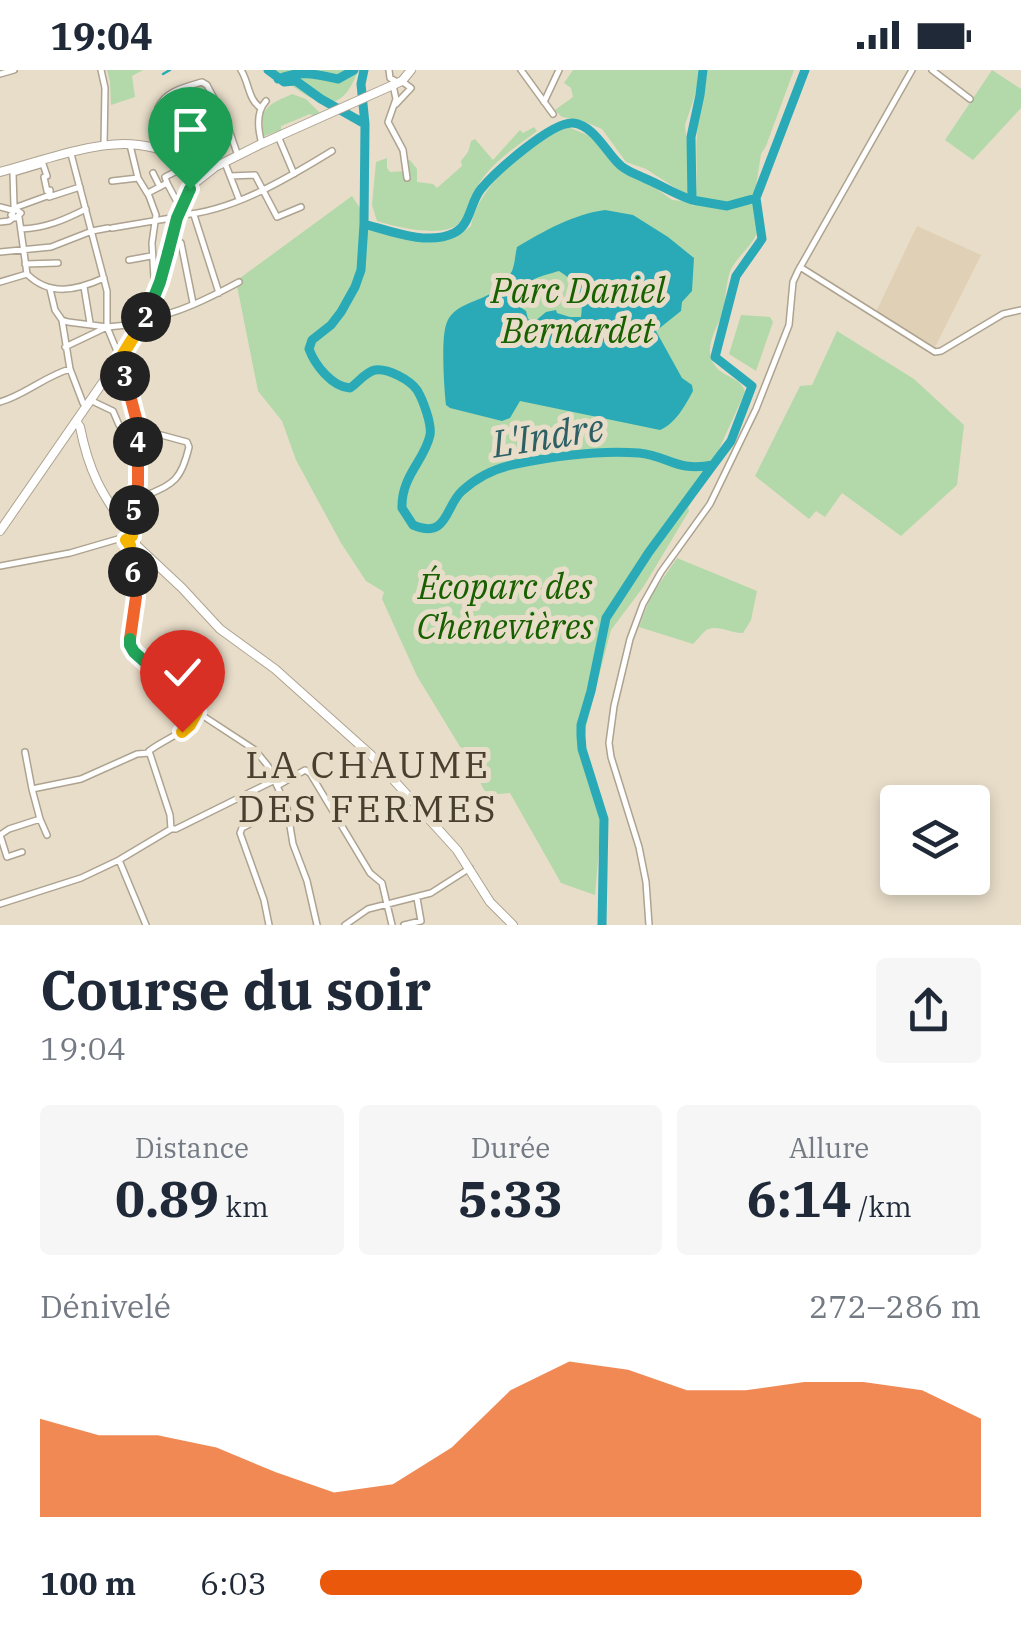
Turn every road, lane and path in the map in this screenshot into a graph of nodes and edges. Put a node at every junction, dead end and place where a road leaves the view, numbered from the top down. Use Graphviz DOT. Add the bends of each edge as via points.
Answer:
graph roads {
  1 [pos="14,70"];
  2 [pos="101,70"];
  3 [pos="240,70"];
  4 [pos="389,70"];
  5 [pos="409,70"];
  6 [pos="521,70"];
  7 [pos="559,70"];
  8 [pos="912,70"];
  9 [pos="932,70"];
  10 [pos="0,74"];
  11 [pos="397,83"];
  12 [pos="970,99"];
  13 [pos="266,101"];
  14 [pos="544,102"];
  15 [pos="396,104"];
  16 [pos="260,108"];
  17 [pos="553,114"];
  18 [pos="105,130"];
  19 [pos="278,136"];
  20 [pos="117,144"];
  21 [pos="130,144"];
  22 [pos="262,144"];
  23 [pos="104,146"];
  24 [pos="332,151"];
  25 [pos="71,154"];
  26 [pos="178,155"];
  27 [pos="238,156"];
  28 [pos="192,158"];
  29 [pos="45,160"];
  30 [pos="220,165"];
  31 [pos="4,171"];
  32 [pos="153,172"];
  33 [pos="294,174"];
  34 [pos="230,176"];
  35 [pos="138,178"];
  36 [pos="407,178"];
  37 [pos="112,181"];
  38 [pos="164,185"];
  39 [pos="80,187"];
  40 [pos="263,189"];
  41 [pos="148,193"];
  42 [pos="50,196"];
  43 [pos="239,199"];
  44 [pos="0,207"];
  45 [pos="301,207"];
  46 [pos="86,209"];
  47 [pos="179,212"];
  48 [pos="16,213"];
  49 [pos="194,214"];
  50 [pos="0,222"];
  51 [pos="156,222"];
  52 [pos="22,229"];
  53 [pos="92,231"];
  54 [pos="172,236"];
  55 [pos="23,249"];
  56 [pos="0,252"];
  57 [pos="151,256"];
  58 [pos="129,260"];
  59 [pos="58,263"];
  60 [pos="25,264"];
  61 [pos="800,267"];
  62 [pos="0,272"];
  63 [pos="27,274"];
  64 [pos="104,278"];
  65 [pos="1,281"];
  66 [pos="160,282"];
  67 [pos="239,282"];
  68 [pos="84,287"];
  69 [pos="50,289"];
  70 [pos="218,293"];
  71 [pos="193,303"];
  72 [pos="1021,310"];
  73 [pos="62,320"];
  74 [pos="143,322"];
  75 [pos="90,323"];
  76 [pos="107,327"];
  77 [pos="65,348"];
  78 [pos="120,359"];
  79 [pos="70,369"];
  80 [pos="0,402"];
  81 [pos="88,403"];
  82 [pos="76,422"];
  83 [pos="138,432"];
  84 [pos="137,499"];
  85 [pos="119,518"];
  86 [pos="0,531"];
  87 [pos="130,540"];
  88 [pos="0,566"];
  89 [pos="197,712"];
  90 [pos="25,752"];
  91 [pos="149,753"];
  92 [pos="276,783"];
  93 [pos="32,789"];
  94 [pos="286,804"];
  95 [pos="40,819"];
  96 [pos="172,830"];
  97 [pos="0,835"];
  98 [pos="46,835"];
  99 [pos="22,852"];
  100 [pos="120,860"];
  101 [pos="470,868"];
  102 [pos="417,898"];
  103 [pos="387,903"];
  104 [pos="0,904"];
  105 [pos="146,925"];
  106 [pos="269,925"];
  107 [pos="316,925"];
  108 [pos="345,925"];
  109 [pos="392,925"];
  110 [pos="404,925"];
  111 [pos="513,925"];
  112 [pos="648,925"];
  1 -- 10 [label="street"];
  2 -- 18 [label="street"];
  3 -- 16 [label="street"];
  4 -- 11 [label="street"];
  5 -- 11 [label="main road"];
  6 -- 14 [label="street"];
  7 -- 14 [label="street"];
  8 -- 61 [label="street"];
  9 -- 12 [label="street"];
  11 -- 15 [label="street"];
  11 -- 15 [label="street" via="411,88"];
  11 -- 19 [label="main road"];
  13 -- 16 [label="street"];
  14 -- 17 [label="street"];
  15 -- 36 [label="street" via="388,122 403,150"];
  16 -- 22 [label="street"];
  18 -- 20 [label="street"];
  18 -- 23 [label="street"];
  19 -- 22 [label="main road"];
  19 -- 33 [label="street"];
  20 -- 21 [label="main road"];
  20 -- 23 [label="main road"];
  21 -- 26 [label="main road"];
  21 -- 35 [label="street"];
  22 -- 27 [label="main road"];
  23 -- 25 [label="main road"];
  24 -- 33 [label="street"];
  25 -- 29 [label="main road"];
  25 -- 39 [label="street"];
  26 -- 27 [label="street" via="158,108 163,98 204,82"];
  26 -- 28 [label="main road"];
  27 -- 30 [label="main road"];
  28 -- 30 [label="main road"];
  28 -- 38 [label="street" via="165,177"];
  29 -- 31 [label="main road"];
  29 -- 42 [label="street"];
  30 -- 34 [label="street"];
  30 -- 47 [label="main road" via="196,182"];
  31 -- 48 [label="street"];
  32 -- 38 [label="street"];
  33 -- 40 [label="street"];
  34 -- 40 [label="street" via="255,175"];
  34 -- 43 [label="street"];
  35 -- 37 [label="street"];
  35 -- 41 [label="street"];
  38 -- 41 [label="street"];
  38 -- 47 [label="street"];
  39 -- 42 [label="street"];
  39 -- 46 [label="street"];
  40 -- 43 [label="street"];
  40 -- 45 [label="street" via="277,218"];
  41 -- 51 [label="street"];
  42 -- 42 [label="street" via="15,207 12,172 43,164"];
  42 -- 48 [label="street"];
  43 -- 49 [label="street"];
  44 -- 48 [label="street"];
  46 -- 52 [label="street" via="53,225"];
  46 -- 53 [label="street"];
  47 -- 49 [label="street"];
  47 -- 51 [label="street"];
  47 -- 54 [label="main road"];
  48 -- 50 [label="street"];
  48 -- 52 [label="street"];
  49 -- 70 [label="street"];
  51 -- 53 [label="street"];
  51 -- 57 [label="street"];
  52 -- 55 [label="street"];
  53 -- 55 [label="street" via="51,248"];
  53 -- 64 [label="street"];
  54 -- 66 [label="main road"];
  54 -- 71 [label="street" via="181,243"];
  55 -- 56 [label="street"];
  55 -- 60 [label="street"];
  57 -- 58 [label="street"];
  57 -- 66 [label="street"];
  59 -- 60 [label="street"];
  60 -- 63 [label="street"];
  61 -- 72 [label="street" via="935,352"];
  61 -- 112 [label="street" via="789,325 756,409 710,504 643,604 625,659 611,722 611,758 641,859"];
  62 -- 65 [label="street"];
  63 -- 65 [label="street"];
  63 -- 69 [label="street"];
  64 -- 68 [label="street"];
  64 -- 76 [label="street"];
  66 -- 74 [label="main road"];
  67 -- 70 [label="street"];
  68 -- 69 [label="street"];
  68 -- 75 [label="street"];
  69 -- 73 [label="street"];
  70 -- 71 [label="street"];
  71 -- 74 [label="street"];
  73 -- 75 [label="street"];
  73 -- 77 [label="street"];
  74 -- 76 [label="street"];
  74 -- 78 [label="main road"];
  75 -- 76 [label="street"];
  76 -- 77 [label="street"];
  76 -- 78 [label="street"];
  77 -- 79 [label="street"];
  78 -- 81 [label="main road"];
  78 -- 83 [label="main road"];
  79 -- 80 [label="street"];
  79 -- 81 [label="street"];
  81 -- 82 [label="main road"];
  81 -- 83 [label="street" via="113,411 129,435"];
  82 -- 85 [label="main road" via="100,492"];
  82 -- 86 [label="main road"];
  83 -- 84 [label="main road"];
  83 -- 84 [label="street" via="189,447 174,483"];
  84 -- 85 [label="street"];
  84 -- 87 [label="main road"];
  85 -- 87 [label="main road"];
  87 -- 88 [label="street"];
  87 -- 89 [label="street" via="136,597 130,645"];
  87 -- 101 [label="main road" via="220,629 371,754"];
  89 -- 91 [label="street" via="190,725"];
  89 -- 92 [label="street" via="255,750"];
  90 -- 93 [label="street"];
  91 -- 93 [label="street"];
  91 -- 96 [label="street"];
  92 -- 94 [label="street"];
  92 -- 96 [label="street"];
  92 -- 103 [label="street" via="310,773 382,883"];
  93 -- 95 [label="street"];
  94 -- 106 [label="street" via="240,833"];
  94 -- 107 [label="street"];
  95 -- 97 [label="street"];
  95 -- 98 [label="street"];
  96 -- 100 [label="street"];
  97 -- 99 [label="street" via="7,856"];
  100 -- 104 [label="street"];
  100 -- 105 [label="street"];
  101 -- 102 [label="street"];
  101 -- 111 [label="main road" via="499,918"];
  102 -- 103 [label="street"];
  102 -- 110 [label="street" via="421,922"];
  103 -- 108 [label="street"];
  103 -- 109 [label="street"];
}
